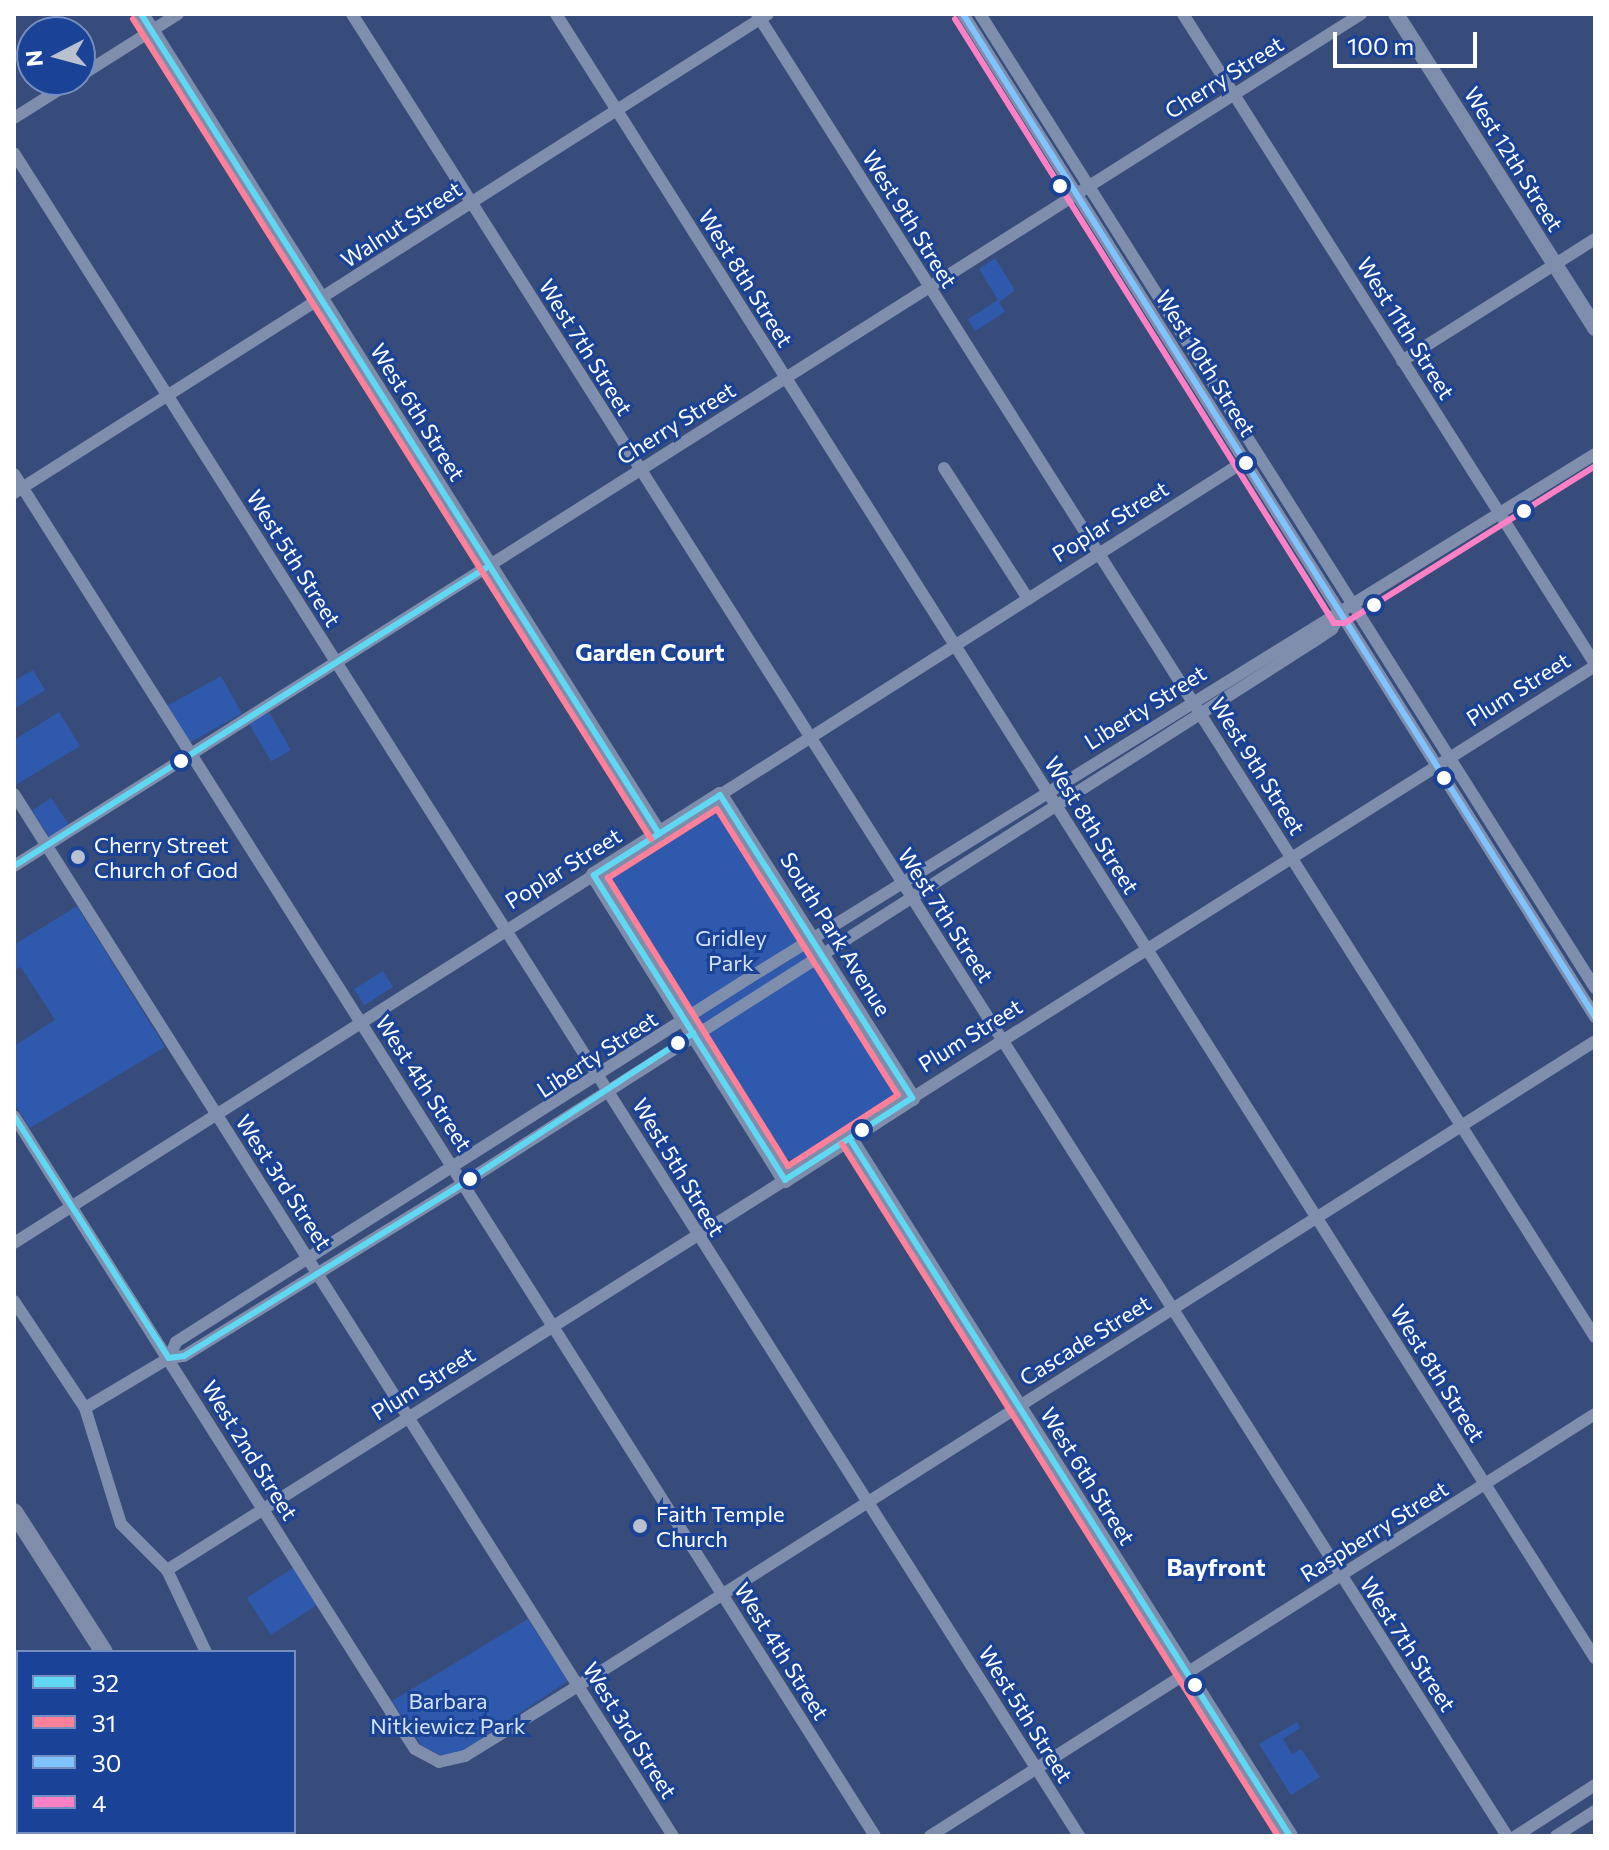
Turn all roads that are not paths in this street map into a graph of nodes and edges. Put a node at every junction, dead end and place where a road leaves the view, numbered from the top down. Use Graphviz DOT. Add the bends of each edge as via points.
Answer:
graph roads {
  1 [pos="141,14"];
  2 [pos="178,14"];
  3 [pos="352,14"];
  4 [pos="556,14"];
  5 [pos="963,14"];
  6 [pos="980,14"];
  7 [pos="1183,14"];
  8 [pos="1361,14"];
  9 [pos="1396,14"];
  10 [pos="762,16"];
  11 [pos="152,31"];
  12 [pos="1003,52"];
  13 [pos="992,60"];
  14 [pos="96,66"];
  15 [pos="1234,94"];
  16 [pos="49,96"];
  17 [pos="617,110"];
  18 [pos="14,118"];
  19 [pos="14,153"];
  20 [pos="1082,191"];
  21 [pos="471,203"];
  22 [pos="1595,239"];
  23 [pos="1555,264"];
  24 [pos="930,287"];
  25 [pos="321,299"];
  26 [pos="1172,320"];
  27 [pos="1159,327"];
  28 [pos="1595,328"];
  29 [pos="1402,361"];
  30 [pos="784,378"];
  31 [pos="166,395"];
  32 [pos="1257,453"];
  33 [pos="1595,454"];
  34 [pos="1244,462"];
  35 [pos="944,468"];
  36 [pos="640,469"];
  37 [pos="14,474"];
  38 [pos="18,491"];
  39 [pos="1500,515"];
  40 [pos="1098,553"];
  41 [pos="489,566"];
  42 [pos="1028,599"];
  43 [pos="1354,606"];
  44 [pos="1340,615"];
  45 [pos="955,645"];
  46 [pos="336,662"];
  47 [pos="1595,665"];
  48 [pos="1197,706"];
  49 [pos="809,737"];
  50 [pos="191,755"];
  51 [pos="1450,758"];
  52 [pos="1436,767"];
  53 [pos="14,794"];
  54 [pos="720,795"];
  55 [pos="1051,797"];
  56 [pos="659,834"];
  57 [pos="47,846"];
  58 [pos="1292,858"];
  59 [pos="14,866"];
  60 [pos="594,875"];
  61 [pos="901,883"];
  62 [pos="1534,891"];
  63 [pos="909,895"];
  64 [pos="1521,899"];
  65 [pos="505,930"];
  66 [pos="817,945"];
  67 [pos="1147,950"];
  68 [pos="1595,988"];
  69 [pos="1595,1017"];
  70 [pos="360,1021"];
  71 [pos="689,1027"];
  72 [pos="1003,1041"];
  73 [pos="1595,1041"];
  74 [pos="600,1076"];
  75 [pos="608,1089"];
  76 [pos="912,1098"];
  77 [pos="216,1113"];
  78 [pos="14,1116"];
  79 [pos="1463,1125"];
  80 [pos="850,1139"];
  81 [pos="455,1168"];
  82 [pos="785,1180"];
  83 [pos="464,1183"];
  84 [pos="71,1204"];
  85 [pos="1317,1217"];
  86 [pos="697,1235"];
  87 [pos="14,1243"];
  88 [pos="311,1258"];
  89 [pos="319,1271"];
  90 [pos="14,1301"];
  91 [pos="1172,1309"];
  92 [pos="552,1327"];
  93 [pos="1595,1337"];
  94 [pos="169,1358"];
  95 [pos="1018,1406"];
  96 [pos="85,1408"];
  97 [pos="1595,1414"];
  98 [pos="411,1416"];
  99 [pos="1486,1485"];
  100 [pos="867,1501"];
  101 [pos="263,1509"];
  102 [pos="14,1512"];
  103 [pos="167,1570"];
  104 [pos="1340,1576"];
  105 [pos="722,1593"];
  106 [pos="103,1650"];
  107 [pos="205,1650"];
  108 [pos="1595,1658"];
  109 [pos="1186,1673"];
  110 [pos="578,1686"];
  111 [pos="430,1761"];
  112 [pos="1037,1770"];
  113 [pos="1595,1785"];
  114 [pos="1595,1811"];
  115 [pos="673,1836"];
  116 [pos="875,1836"];
  117 [pos="930,1836"];
  118 [pos="1079,1836"];
  119 [pos="1290,1836"];
  120 [pos="1507,1836"];
  121 [pos="1516,1836"];
  122 [pos="1556,1836"];
  1 -- 11 [label="main road, West 6th Street"];
  2 -- 11 [label="street"];
  3 -- 21 [label="street, West 7th Street"];
  4 -- 17 [label="street, West 8th Street"];
  5 -- 13 [label="street, West 10th Street"];
  6 -- 12 [label="street, West 10th Street"];
  7 -- 15 [label="street, West 11th Street"];
  8 -- 15 [label="street, Cherry Street"];
  9 -- 23 [label="main road, West 12th Street"];
  10 -- 17 [label="street, Walnut Street"];
  10 -- 24 [label="street, West 9th Street"];
  11 -- 14 [label="street"];
  11 -- 25 [label="main road, West 6th Street"];
  12 -- 13 [label="street"];
  12 -- 20 [label="street, West 10th Street"];
  13 -- 20 [label="street, West 10th Street"];
  15 -- 20 [label="street, Cherry Street"];
  15 -- 29 [label="street, West 11th Street"];
  16 -- 18 [label="street"];
  17 -- 21 [label="street, Walnut Street"];
  17 -- 30 [label="street, West 8th Street"];
  19 -- 31 [label="street, West 5th Street"];
  20 -- 24 [label="street, Cherry Street"];
  20 -- 26 [label="street, West 10th Street"];
  20 -- 27 [label="street, West 10th Street"];
  21 -- 25 [label="street, Walnut Street"];
  21 -- 36 [label="street, West 7th Street"];
  22 -- 23 [label="street"];
  23 -- 28 [label="main road, West 12th Street"];
  23 -- 29 [label="street"];
  24 -- 30 [label="street, Cherry Street"];
  24 -- 40 [label="street, West 9th Street"];
  25 -- 31 [label="street, Walnut Street"];
  25 -- 41 [label="main road, West 6th Street"];
  26 -- 27 [label="street"];
  26 -- 32 [label="street, West 10th Street"];
  27 -- 34 [label="street, West 10th Street"];
  29 -- 39 [label="street, West 11th Street"];
  30 -- 36 [label="street, Cherry Street"];
  30 -- 45 [label="street, West 8th Street"];
  31 -- 38 [label="street, Walnut Street"];
  31 -- 46 [label="street, West 5th Street"];
  32 -- 34 [label="street, Poplar Street"];
  32 -- 43 [label="street, West 10th Street"];
  33 -- 39 [label="street, Liberty Street"];
  34 -- 40 [label="street, Poplar Street"];
  34 -- 44 [label="street, West 10th Street"];
  35 -- 42 [label="street"];
  36 -- 41 [label="street, Cherry Street"];
  36 -- 49 [label="street, West 7th Street"];
  37 -- 38 [label="street, West 4th Street"];
  38 -- 50 [label="street, West 4th Street"];
  39 -- 43 [label="street, Liberty Street"];
  39 -- 47 [label="street, West 11th Street"];
  40 -- 42 [label="street, Poplar Street"];
  40 -- 48 [label="street, West 9th Street"];
  41 -- 46 [label="street, Cherry Street"];
  41 -- 56 [label="main road, West 6th Street"];
  42 -- 45 [label="street, Poplar Street"];
  43 -- 44 [label="street, Liberty Street"];
  43 -- 51 [label="street, West 10th Street"];
  44 -- 48 [label="street, Liberty Street" via="1332,629"];
  44 -- 52 [label="street, West 10th Street"];
  45 -- 49 [label="street, Poplar Street"];
  45 -- 55 [label="street, West 8th Street"];
  46 -- 50 [label="street, Cherry Street"];
  46 -- 65 [label="street, West 5th Street"];
  47 -- 51 [label="street, Plum Street"];
  48 -- 55 [label="street, Liberty Street"];
  48 -- 58 [label="street, West 9th Street"];
  49 -- 54 [label="street, Poplar Street"];
  49 -- 61 [label="street, West 7th Street"];
  50 -- 57 [label="street, Cherry Street"];
  50 -- 70 [label="street, West 4th Street"];
  51 -- 52 [label="street, Plum Street"];
  51 -- 62 [label="street, West 10th Street"];
  52 -- 58 [label="street, Plum Street"];
  52 -- 64 [label="street, West 10th Street"];
  53 -- 57 [label="street, West 3rd Street"];
  54 -- 56 [label="main road, Poplar Street"];
  54 -- 66 [label="main road, South Park Avenue"];
  55 -- 61 [label="street, Liberty Street"];
  55 -- 63 [label="street, Liberty Street"];
  55 -- 67 [label="street, West 8th Street"];
  56 -- 60 [label="main road, Poplar Street"];
  57 -- 59 [label="street, Cherry Street"];
  57 -- 77 [label="street, West 3rd Street"];
  58 -- 67 [label="street, Plum Street"];
  58 -- 79 [label="street, West 9th Street"];
  60 -- 65 [label="street, Poplar Street"];
  60 -- 71 [label="main road"];
  61 -- 63 [label="street, West 7th Street"];
  61 -- 66 [label="street, Liberty Street"];
  62 -- 64 [label="street"];
  62 -- 68 [label="street, West 10th Street"];
  63 -- 66 [label="street, Liberty Street"];
  63 -- 72 [label="street, West 7th Street"];
  64 -- 69 [label="street, West 10th Street"];
  65 -- 70 [label="street, Poplar Street"];
  65 -- 74 [label="street, West 5th Street"];
  66 -- 71 [label="street, Liberty Street"];
  66 -- 76 [label="main road, South Park Avenue"];
  67 -- 72 [label="street, Plum Street"];
  67 -- 85 [label="street, West 8th Street"];
  70 -- 77 [label="street, Poplar Street"];
  70 -- 81 [label="street, West 4th Street"];
  71 -- 74 [label="street, Liberty Street"];
  71 -- 75 [label="street, Liberty Street"];
  71 -- 82 [label="main road"];
  72 -- 76 [label="street, Plum Street"];
  72 -- 91 [label="street, West 7th Street"];
  73 -- 79 [label="street, Cascade Street"];
  74 -- 75 [label="street, West 5th Street"];
  74 -- 81 [label="street, Liberty Street"];
  75 -- 83 [label="street, Liberty Street"];
  75 -- 86 [label="street, West 5th Street"];
  76 -- 80 [label="main road, Plum Street"];
  77 -- 84 [label="street, Poplar Street"];
  77 -- 88 [label="street, West 3rd Street"];
  78 -- 84 [label="street, West 2nd Street"];
  79 -- 85 [label="street, Cascade Street"];
  79 -- 93 [label="street, West 9th Street"];
  80 -- 82 [label="main road, Plum Street"];
  80 -- 95 [label="main road, West 6th Street"];
  81 -- 83 [label="street, West 4th Street"];
  81 -- 88 [label="street, Liberty Street"];
  82 -- 86 [label="street, Plum Street"];
  83 -- 89 [label="street, Liberty Street"];
  83 -- 92 [label="street, West 4th Street"];
  84 -- 87 [label="street, Poplar Street"];
  84 -- 94 [label="street, West 2nd Street"];
  85 -- 91 [label="street, Cascade Street"];
  85 -- 99 [label="street, West 8th Street"];
  86 -- 92 [label="street, Plum Street"];
  86 -- 100 [label="street, West 5th Street"];
  88 -- 89 [label="street, West 3rd Street"];
  88 -- 94 [label="street, Liberty Street" via="176,1342"];
  89 -- 94 [label="street, Liberty Street" via="184,1356"];
  89 -- 98 [label="street, West 3rd Street"];
  90 -- 96 [label="street"];
  91 -- 95 [label="street, Cascade Street"];
  91 -- 104 [label="street, West 7th Street"];
  92 -- 98 [label="street, Plum Street"];
  92 -- 105 [label="street, West 4th Street"];
  94 -- 96 [label="street, Liberty Street"];
  94 -- 101 [label="street, West 2nd Street"];
  95 -- 100 [label="street, Cascade Street"];
  95 -- 109 [label="main road, West 6th Street"];
  96 -- 103 [label="street" via="121,1524"];
  97 -- 99 [label="street, Raspberry Street"];
  98 -- 101 [label="street, Plum Street"];
  98 -- 110 [label="street, West 3rd Street"];
  99 -- 104 [label="street, Raspberry Street"];
  99 -- 108 [label="street, West 8th Street"];
  100 -- 105 [label="street, Cascade Street"];
  100 -- 112 [label="street, West 5th Street"];
  101 -- 103 [label="street, Plum Street"];
  101 -- 111 [label="street, West 2nd Street" via="415,1749"];
  102 -- 106 [label="highway"];
  103 -- 107 [label="street"];
  104 -- 109 [label="street, Raspberry Street"];
  104 -- 120 [label="street, West 7th Street"];
  105 -- 110 [label="street, Cascade Street"];
  105 -- 116 [label="street, West 4th Street"];
  109 -- 112 [label="street, Raspberry Street"];
  109 -- 119 [label="main road, West 6th Street"];
  110 -- 111 [label="street, Cascade Street" via="465,1756"];
  110 -- 115 [label="street, West 3rd Street"];
  112 -- 117 [label="street, Raspberry Street"];
  112 -- 118 [label="street, West 5th Street"];
  113 -- 121 [label="street"];
  114 -- 122 [label="street"];
}
